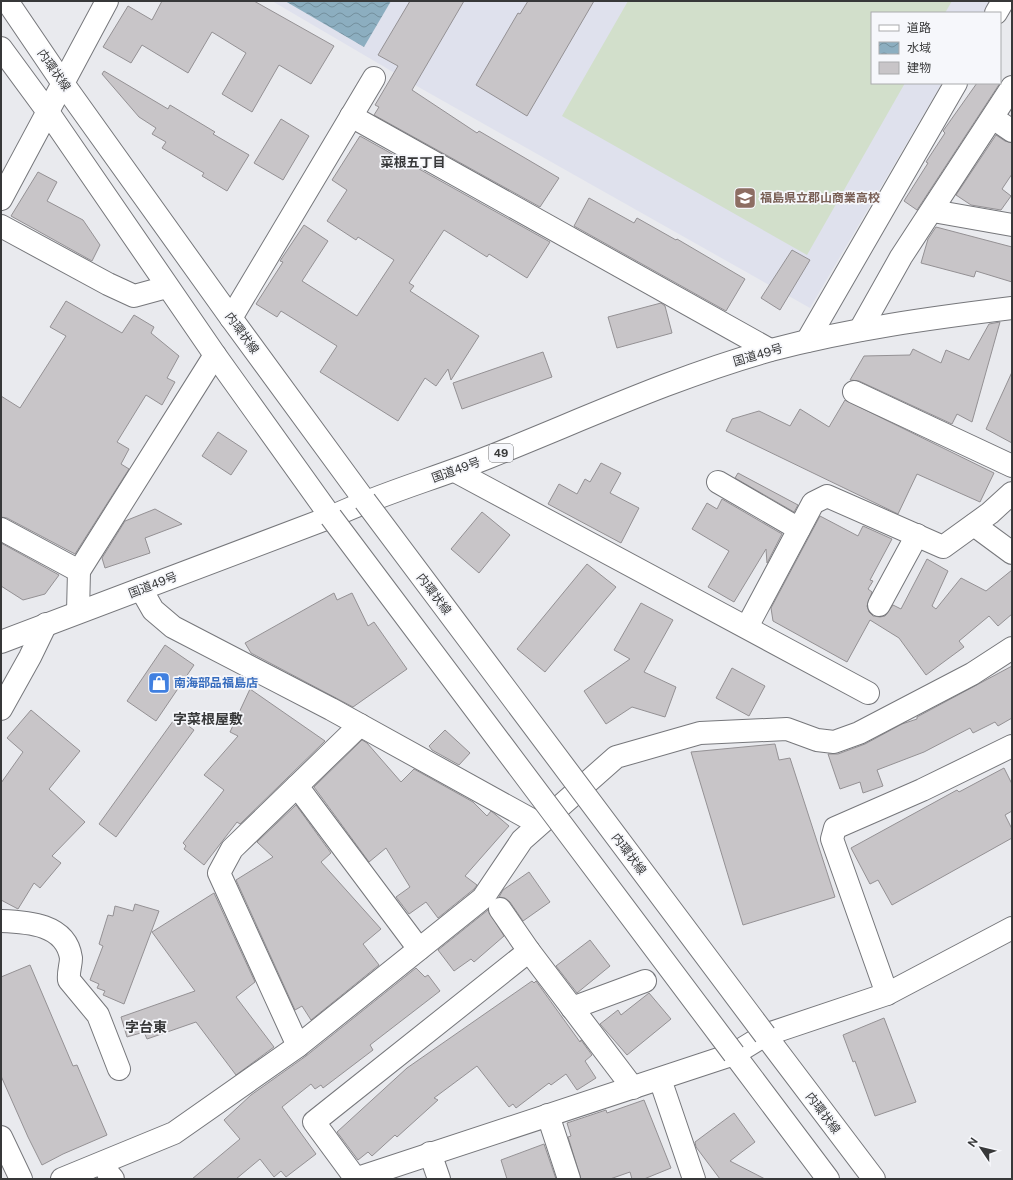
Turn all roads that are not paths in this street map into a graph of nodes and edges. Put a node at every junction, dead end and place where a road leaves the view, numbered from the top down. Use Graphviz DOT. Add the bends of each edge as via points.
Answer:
graph roads {
  1 [pos="7,1"];
  2 [pos="107,1"];
  3 [pos="1003,1"];
  4 [pos="997,12"];
  5 [pos="1,48"];
  6 [pos="374,78"];
  7 [pos="62,82"];
  8 [pos="955,84"];
  9 [pos="1012,87"];
  10 [pos="48,112"];
  11 [pos="351,116"];
  12 [pos="993,118"];
  13 [pos="1012,131"];
  14 [pos="1,199"];
  15 [pos="933,211"];
  16 [pos="1012,225"];
  17 [pos="1,226"];
  18 [pos="167,286"];
  19 [pos="1012,308"];
  20 [pos="231,318"];
  21 [pos="860,330"];
  22 [pos="807,341"];
  23 [pos="770,350"];
  24 [pos="215,355"];
  25 [pos="854,392"];
  26 [pos="1012,466"];
  27 [pos="455,471"];
  28 [pos="718,482"];
  29 [pos="1012,493"];
  30 [pos="365,501"];
  31 [pos="331,517"];
  32 [pos="974,525"];
  33 [pos="1,529"];
  34 [pos="799,529"];
  35 [pos="917,535"];
  36 [pos="1012,553"];
  37 [pos="80,571"];
  38 [pos="141,589"];
  39 [pos="879,605"];
  40 [pos="78,612"];
  41 [pos="46,624"];
  42 [pos="747,627"];
  43 [pos="1,642"];
  44 [pos="1012,648"];
  45 [pos="868,693"];
  46 [pos="1,709"];
  47 [pos="360,725"];
  48 [pos="1012,746"];
  49 [pos="296,786"];
  50 [pos="539,824"];
  51 [pos="500,909"];
  52 [pos="1,921"];
  53 [pos="1012,928"];
  54 [pos="419,949"];
  55 [pos="529,951"];
  56 [pos="645,981"];
  57 [pos="887,994"];
  58 [pos="572,1008"];
  59 [pos="765,1035"];
  60 [pos="298,1046"];
  61 [pos="734,1054"];
  62 [pos="119,1069"];
  63 [pos="660,1079"];
  64 [pos="633,1088"];
  65 [pos="548,1116"];
  66 [pos="1,1137"];
  67 [pos="430,1153"];
  68 [pos="21,1179"];
  69 [pos="62,1179"];
  70 [pos="356,1179"];
  71 [pos="438,1179"];
  72 [pos="569,1179"];
  73 [pos="694,1179"];
  74 [pos="828,1179"];
  75 [pos="874,1179"];
  1 -- 7 [label="main road, 内環状線"];
  2 -- 7 [label="main road"];
  3 -- 4 [label="main road"];
  5 -- 10 [label="main road"];
  6 -- 11 [label="main road"];
  7 -- 10 [label="main road"];
  7 -- 20 [label="main road, 内環状線"];
  8 -- 22 [label="main road"];
  9 -- 12 [label="main road"];
  10 -- 14 [label="main road"];
  10 -- 18 [label="main road"];
  11 -- 20 [label="main road"];
  11 -- 23 [label="main road"];
  12 -- 13 [label="main road"];
  12 -- 15 [label="main road"];
  15 -- 16 [label="main road"];
  15 -- 21 [label="main road" via="901,257"];
  17 -- 18 [label="main road" via="134,296"];
  18 -- 24 [label="main road"];
  19 -- 21 [label="main road, 国道49号 / 49"];
  20 -- 30 [label="main road, 内環状線"];
  21 -- 22 [label="main road, 国道49号 / 49"];
  22 -- 23 [label="main road, 国道49号 / 49"];
  23 -- 27 [label="main road, 国道49号 / 49" via="689,377"];
  24 -- 31 [label="main road"];
  24 -- 37 [label="main road"];
  25 -- 26 [label="main road"];
  27 -- 30 [label="main road, 国道49号 / 49"];
  27 -- 42 [label="main road"];
  28 -- 34 [label="main road"];
  29 -- 32 [label="main road"];
  30 -- 31 [label="main road, 国道49号 / 49"];
  30 -- 59 [label="main road, 内環状線, bridge"];
  31 -- 38 [label="main road, 国道49号 / 49"];
  31 -- 61 [label="main road, bridge"];
  32 -- 35 [label="main road" via="944,547"];
  32 -- 36 [label="main road"];
  33 -- 37 [label="main road"];
  34 -- 35 [label="main road" via="813,503 827,496"];
  34 -- 42 [label="main road"];
  35 -- 39 [label="main road"];
  37 -- 40 [label="main road"];
  38 -- 40 [label="main road, 国道49号 / 49"];
  38 -- 47 [label="main road" via="153,610 173,627"];
  40 -- 41 [label="main road, 国道49号 / 49"];
  41 -- 43 [label="main road, 国道49号 / 49"];
  41 -- 46 [label="main road"];
  42 -- 45 [label="main road"];
  44 -- 50 [label="main road" via="972,674 859,733 834,742 817,740 787,729 700,733 616,757"];
  47 -- 49 [label="main road"];
  47 -- 50 [label="main road"];
  48 -- 57 [label="main road" via="922,790 835,828 832,839"];
  49 -- 54 [label="main road"];
  49 -- 60 [label="main road" via="232,849 219,873"];
  50 -- 54 [label="main road" via="522,840 484,898"];
  51 -- 55 [label="main road"];
  52 -- 62 [label="main road" via="27,922 48,928 64,938 71,959 69,980 98,1015"];
  53 -- 57 [label="main road"];
  54 -- 60 [label="main road"];
  55 -- 58 [label="main road"];
  55 -- 70 [label="main road" via="314,1122"];
  56 -- 58 [label="main road"];
  57 -- 59 [label="main road"];
  58 -- 64 [label="main road"];
  59 -- 61 [label="main road"];
  59 -- 75 [label="main road, 内環状線"];
  60 -- 69 [label="main road" via="174,1133"];
  61 -- 63 [label="main road"];
  61 -- 74 [label="main road"];
  63 -- 64 [label="main road"];
  63 -- 73 [label="main road"];
  64 -- 65 [label="main road"];
  65 -- 67 [label="main road"];
  65 -- 72 [label="main road"];
  66 -- 68 [label="main road"];
  67 -- 70 [label="main road"];
  67 -- 71 [label="main road"];
}
